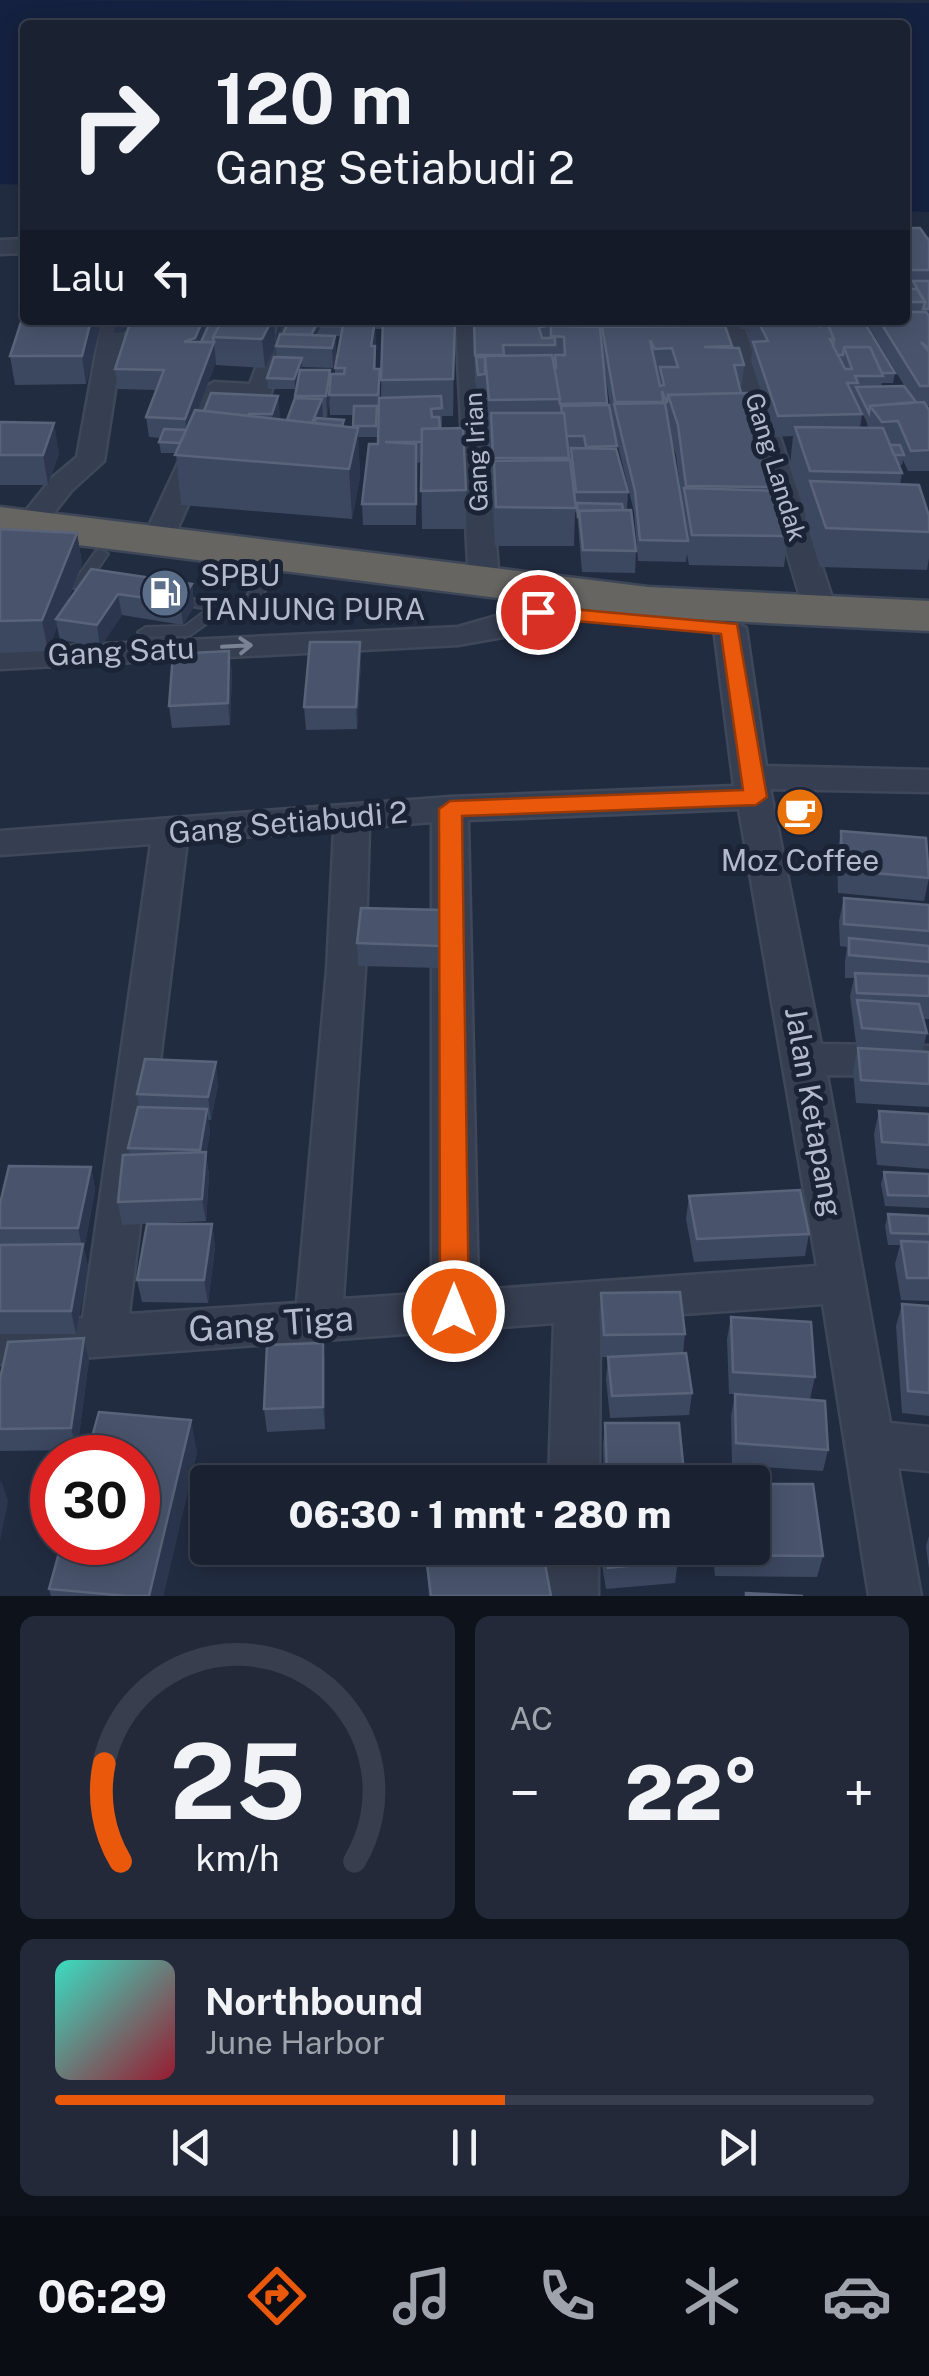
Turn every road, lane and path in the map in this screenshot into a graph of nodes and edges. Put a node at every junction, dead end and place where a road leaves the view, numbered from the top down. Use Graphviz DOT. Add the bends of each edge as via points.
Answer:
graph roads {
  1 [pos="113,325"];
  2 [pos="284,325"];
  3 [pos="468,325"];
  4 [pos="732,325"];
  5 [pos="10,530"];
  6 [pos="158,539"];
  7 [pos="267,575"];
  8 [pos="484,584"];
  9 [pos="150,596"];
  10 [pos="221,606"];
  11 [pos="538,612"];
  12 [pos="821,613"];
  13 [pos="928,626"];
  14 [pos="730,628"];
  15 [pos="146,632"];
  16 [pos="0,659"];
  17 [pos="929,781"];
  18 [pos="753,787"];
  19 [pos="450,809"];
  20 [pos="352,816"];
  21 [pos="170,833"];
  22 [pos="0,844"];
  23 [pos="804,1059"];
  24 [pos="929,1061"];
  25 [pos="842,1283"];
  26 [pos="577,1302"];
  27 [pos="454,1311"];
  28 [pos="320,1319"];
  29 [pos="103,1337"];
  30 [pos="0,1344"];
  31 [pos="870,1444"];
  32 [pos="929,1449"];
  33 [pos="574,1465"];
  34 [pos="573,1565"];
  35 [pos="572,1596"];
  36 [pos="895,1596"];
  1 -- 5 [label="street" via="90,461"];
  2 -- 6 [label="street" via="260,392 214,390 200,446"];
  3 -- 8 [label="street, Gang Irian"];
  4 -- 12 [label="street, Gang Landak"];
  5 -- 6 [label="highway"];
  5 -- 7 [label="highway" via="108,572"];
  6 -- 8 [label="highway"];
  7 -- 10 [label="lane" via="246,610"];
  7 -- 11 [label="highway"];
  8 -- 12 [label="highway"];
  9 -- 10 [label="lane"];
  10 -- 15 [label="lane" via="188,631"];
  11 -- 14 [label="highway"];
  16 -- 11 [label="street, Gang Satu, one-way" via="458,636"];
  12 -- 13 [label="highway"];
  13 -- 14 [label="highway"];
  14 -- 18 [label="street, Jalan Ketapang"];
  17 -- 18 [label="street, Gang Setiabudi 2"];
  18 -- 19 [label="street, Gang Setiabudi 2"];
  18 -- 23 [label="street, Jalan Ketapang"];
  19 -- 20 [label="street, Gang Setiabudi 2"];
  19 -- 27 [label="street"];
  20 -- 21 [label="street, Gang Setiabudi 2"];
  20 -- 28 [label="street"];
  21 -- 22 [label="street, Gang Setiabudi 2"];
  21 -- 29 [label="street"];
  23 -- 24 [label="street"];
  23 -- 25 [label="street, Jalan Ketapang"];
  25 -- 26 [label="street, Gang Tiga"];
  25 -- 31 [label="street, Jalan Ketapang"];
  26 -- 27 [label="street, Gang Tiga"];
  26 -- 33 [label="street"];
  27 -- 28 [label="street, Gang Tiga"];
  28 -- 29 [label="street, Gang Tiga"];
  29 -- 30 [label="street, Gang Tiga"];
  31 -- 32 [label="street"];
  31 -- 36 [label="street, Jalan Ketapang"];
  34 -- 35 [label="street"];
}
